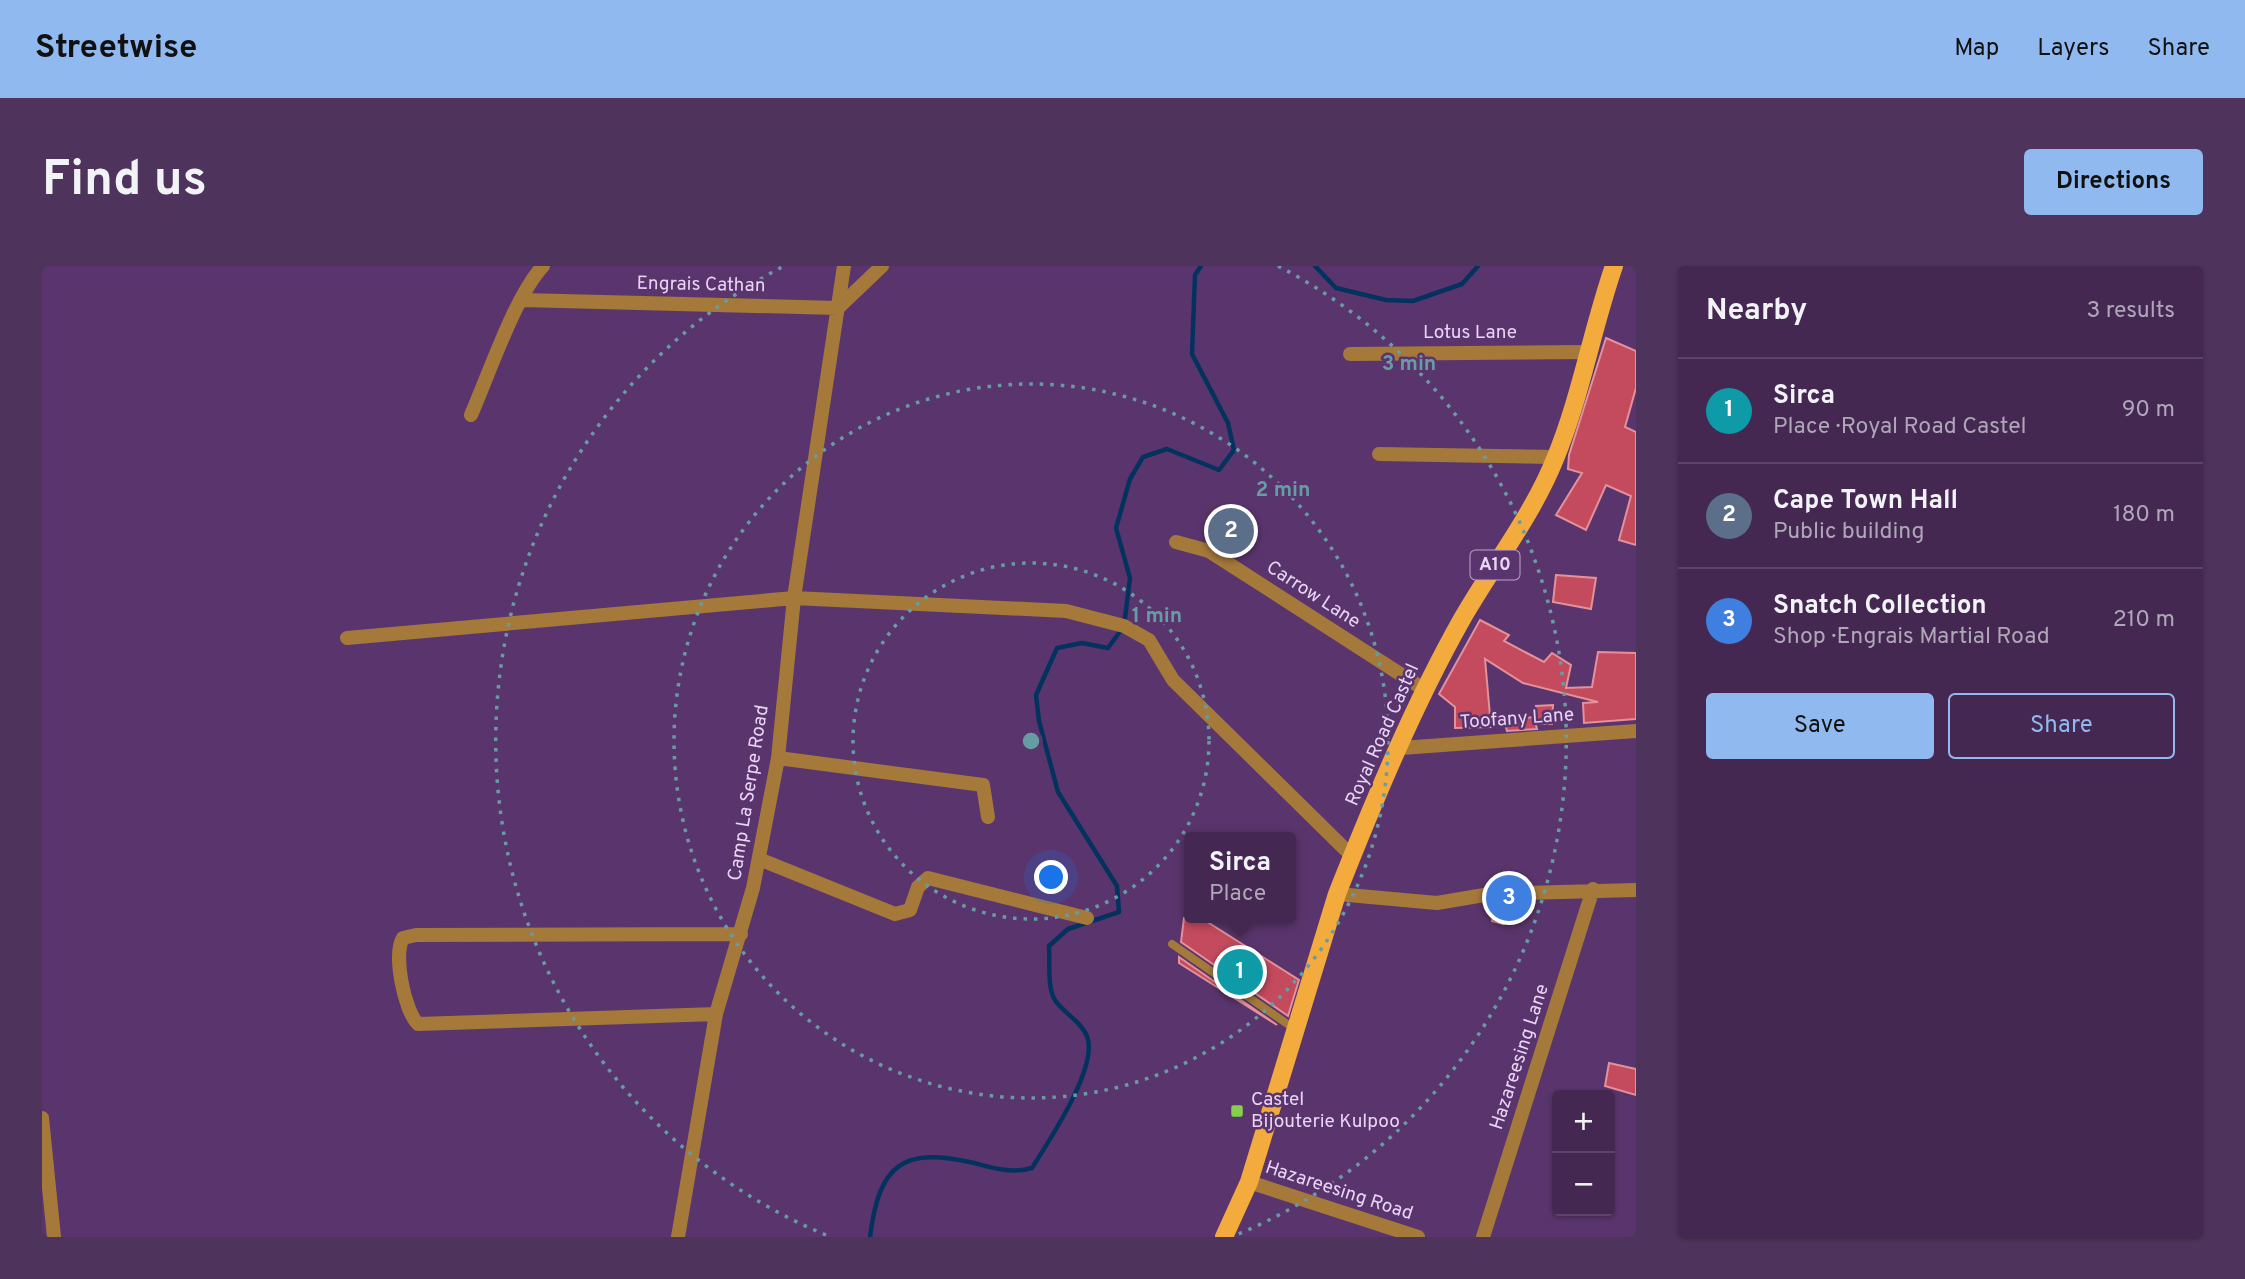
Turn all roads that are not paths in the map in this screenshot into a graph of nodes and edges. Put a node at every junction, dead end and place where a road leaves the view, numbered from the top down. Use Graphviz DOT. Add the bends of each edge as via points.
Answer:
graph roads {
  1 [pos="543,266"];
  2 [pos="844,266"];
  3 [pos="882,266"];
  4 [pos="1614,266"];
  5 [pos="522,300"];
  6 [pos="838,308"];
  7 [pos="1590,352"];
  8 [pos="1350,354"];
  9 [pos="471,415"];
  10 [pos="1378,454"];
  11 [pos="1556,457"];
  12 [pos="1176,542"];
  13 [pos="794,598"];
  14 [pos="347,638"];
  15 [pos="1425,690"];
  16 [pos="1636,731"];
  17 [pos="1401,747"];
  18 [pos="778,758"];
  19 [pos="988,817"];
  20 [pos="1352,856"];
  21 [pos="759,859"];
  22 [pos="1593,889"];
  23 [pos="1636,890"];
  24 [pos="1337,894"];
  25 [pos="1087,918"];
  26 [pos="741,934"];
  27 [pos="1172,944"];
  28 [pos="716,1014"];
  29 [pos="1296,1030"];
  30 [pos="42,1118"];
  31 [pos="1249,1182"];
  32 [pos="54,1237"];
  33 [pos="678,1237"];
  34 [pos="1224,1237"];
  35 [pos="1418,1237"];
  36 [pos="1483,1237"];
  1 -- 5 [label="street"];
  2 -- 6 [label="street, Camp La Serpe Road"];
  3 -- 6 [label="street"];
  4 -- 7 [label="main road, Royal Road Castel / A10"];
  5 -- 6 [label="street, Engrais Cathan"];
  5 -- 9 [label="street"];
  6 -- 13 [label="street, Camp La Serpe Road"];
  7 -- 8 [label="street, Lotus Lane"];
  7 -- 11 [label="main road, Royal Road Castel / A10"];
  10 -- 11 [label="street"];
  11 -- 15 [label="main road, Royal Road Castel / A10" via="1535,502 1463,618"];
  12 -- 15 [label="street, Carrow Lane" via="1209,551"];
  13 -- 14 [label="street"];
  13 -- 18 [label="street, Camp La Serpe Road"];
  13 -- 20 [label="street" via="1066,611 1135,630 1149,640 1173,680"];
  15 -- 17 [label="main road, Royal Road Castel / A10"];
  16 -- 17 [label="street, Toofany Lane"];
  17 -- 20 [label="main road, Royal Road Castel / A10"];
  18 -- 19 [label="street" via="983,786"];
  18 -- 21 [label="street, Camp La Serpe Road"];
  20 -- 24 [label="main road, Royal Road Castel / A10"];
  21 -- 25 [label="street" via="895,914 910,910 918,887 928,877"];
  21 -- 26 [label="street, Camp La Serpe Road"];
  22 -- 23 [label="street"];
  22 -- 24 [label="street" via="1490,894 1437,903"];
  22 -- 36 [label="street, Hazareesing Lane"];
  24 -- 29 [label="main road, Royal Road Castel / A10"];
  26 -- 28 [label="street, Camp La Serpe Road"];
  26 -- 28 [label="street" via="416,935 403,938 397,952 409,1009 418,1024"];
  27 -- 29 [label="lane"];
  28 -- 33 [label="street, Camp La Serpe Road"];
  29 -- 31 [label="main road, Royal Road Castel / A10"];
  30 -- 32 [label="street"];
  31 -- 34 [label="main road, Royal Road Castel / A10"];
  31 -- 35 [label="street, Hazareesing Road"];
}
